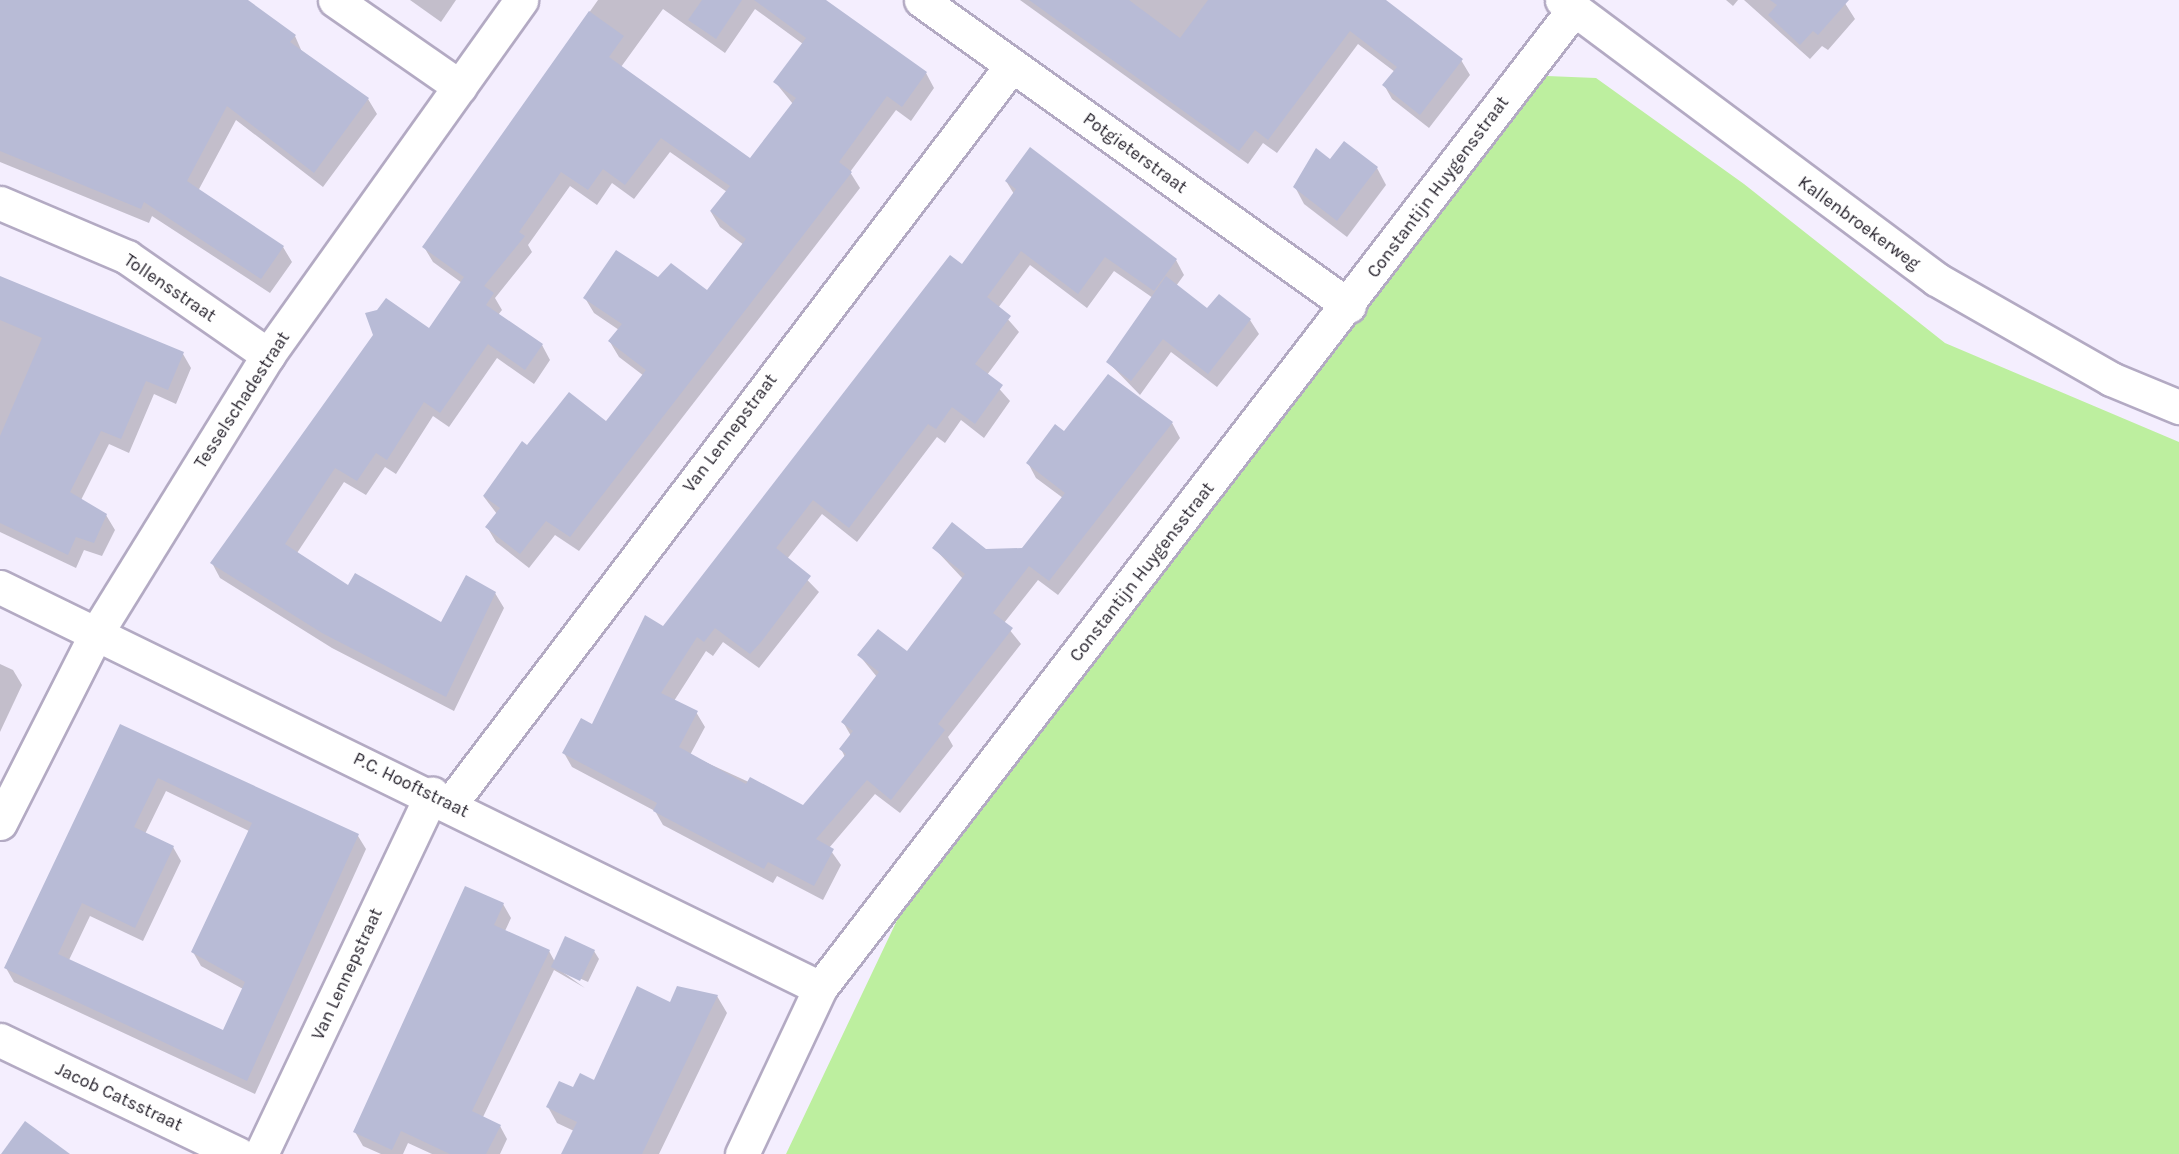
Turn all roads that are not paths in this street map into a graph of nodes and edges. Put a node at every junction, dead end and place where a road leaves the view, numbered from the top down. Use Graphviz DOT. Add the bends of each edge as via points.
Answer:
graph roads {
  1 [pos="335,0"];
  2 [pos="521,0"];
  3 [pos="921,0"];
  4 [pos="1568,5"];
  5 [pos="1012,65"];
  6 [pos="460,87"];
  7 [pos="0,203"];
  8 [pos="1349,306"];
  9 [pos="268,355"];
  10 [pos="2179,407"];
  11 [pos="0,587"];
  12 [pos="97,632"];
  13 [pos="441,799"];
  14 [pos="0,823"];
  15 [pos="820,988"];
  16 [pos="0,1040"];
  17 [pos="238,1154"];
  18 [pos="261,1154"];
  19 [pos="742,1154"];
  1 -- 6 [label="street"];
  2 -- 6 [label="street, Tesselschadestraat"];
  3 -- 5 [label="street, Potgieterstraat"];
  4 -- 8 [label="street, Constantijn Huygensstraat"];
  4 -- 10 [label="street, Kallenbroekerweg" via="1936,279 2111,379"];
  5 -- 8 [label="street, Potgieterstraat"];
  5 -- 13 [label="street, Van Lennepstraat"];
  6 -- 9 [label="street, Tesselschadestraat"];
  7 -- 9 [label="street, Tollensstraat" via="128,257"];
  8 -- 15 [label="street, Constantijn Huygensstraat"];
  9 -- 12 [label="street, Tesselschadestraat"];
  11 -- 12 [label="street, P.C. Hooftstraat"];
  12 -- 13 [label="street, P.C. Hooftstraat"];
  12 -- 14 [label="street, Tesselschadestraat"];
  13 -- 15 [label="street, P.C. Hooftstraat"];
  13 -- 18 [label="street, Van Lennepstraat"];
  15 -- 19 [label="street, Constantijn Huygensstraat"];
  16 -- 17 [label="street, Jacob Catsstraat"];
}
